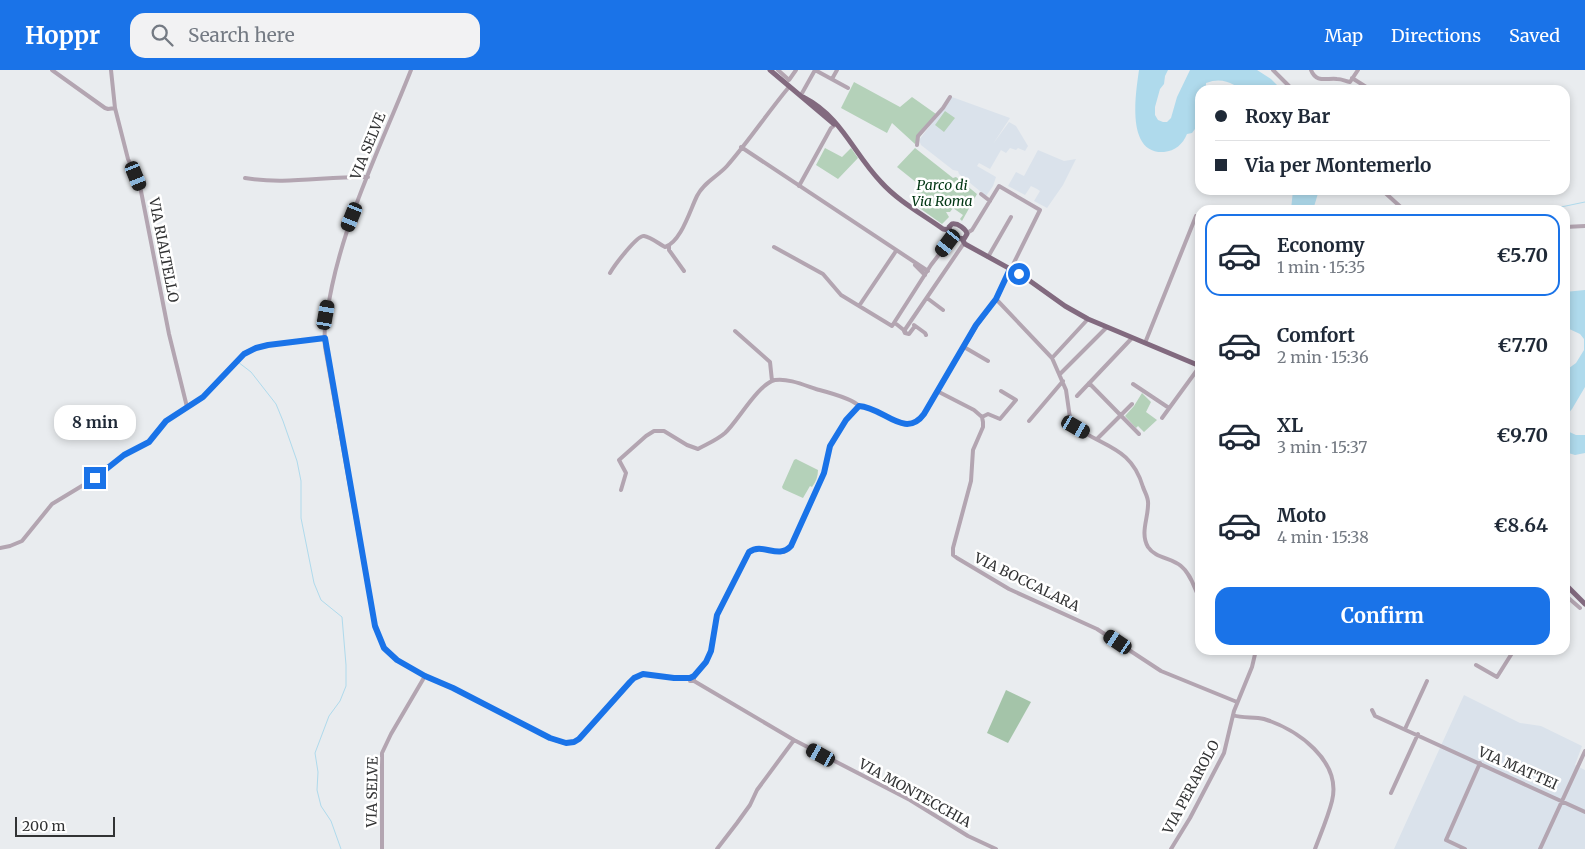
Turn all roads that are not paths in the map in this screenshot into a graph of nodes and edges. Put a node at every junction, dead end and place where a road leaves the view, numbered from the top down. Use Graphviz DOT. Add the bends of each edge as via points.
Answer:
graph roads {
  1 [pos="52,70"];
  2 [pos="111,70"];
  3 [pos="412,70"];
  4 [pos="770,70"];
  5 [pos="796,70"];
  6 [pos="815,70"];
  7 [pos="837,70"];
  8 [pos="1273,70"];
  9 [pos="1311,70"];
  10 [pos="1358,70"];
  11 [pos="780,74"];
  12 [pos="1352,78"];
  13 [pos="832,79"];
  14 [pos="1289,85"];
  15 [pos="1363,85"];
  16 [pos="789,87"];
  17 [pos="848,88"];
  18 [pos="802,96"];
  19 [pos="950,97"];
  20 [pos="114,108"];
  21 [pos="835,124"];
  22 [pos="843,132"];
  23 [pos="917,145"];
  24 [pos="741,147"];
  25 [pos="368,177"];
  26 [pos="245,178"];
  27 [pos="799,186"];
  28 [pos="981,194"];
  29 [pos="1388,195"];
  30 [pos="990,201"];
  31 [pos="1398,205"];
  32 [pos="1011,217"];
  33 [pos="1195,218"];
  34 [pos="1585,226"];
  35 [pos="1570,227"];
  36 [pos="949,230"];
  37 [pos="967,233"];
  38 [pos="953,236"];
  39 [pos="963,241"];
  40 [pos="669,246"];
  41 [pos="774,247"];
  42 [pos="896,251"];
  43 [pos="988,257"];
  44 [pos="913,263"];
  45 [pos="931,265"];
  46 [pos="923,268"];
  47 [pos="1010,269"];
  48 [pos="684,271"];
  49 [pos="610,273"];
  50 [pos="927,273"];
  51 [pos="927,298"];
  52 [pos="996,299"];
  53 [pos="859,306"];
  54 [pos="943,310"];
  55 [pos="1088,318"];
  56 [pos="895,323"];
  57 [pos="910,323"];
  58 [pos="915,326"];
  59 [pos="1107,327"];
  60 [pos="735,331"];
  61 [pos="905,331"];
  62 [pos="926,335"];
  63 [pos="325,338"];
  64 [pos="1132,338"];
  65 [pos="1145,343"];
  66 [pos="964,347"];
  67 [pos="1052,358"];
  68 [pos="988,361"];
  69 [pos="1195,364"];
  70 [pos="1195,373"];
  71 [pos="1060,374"];
  72 [pos="772,381"];
  73 [pos="1063,381"];
  74 [pos="1089,384"];
  75 [pos="1133,384"];
  76 [pos="937,391"];
  77 [pos="1001,391"];
  78 [pos="1077,396"];
  79 [pos="1132,404"];
  80 [pos="859,406"];
  81 [pos="186,407"];
  82 [pos="1169,408"];
  83 [pos="1121,416"];
  84 [pos="982,417"];
  85 [pos="1162,418"];
  86 [pos="1029,421"];
  87 [pos="1139,434"];
  88 [pos="1097,439"];
  89 [pos="621,490"];
  90 [pos="0,548"];
  91 [pos="1195,588"];
  92 [pos="1570,590"];
  93 [pos="1570,598"];
  94 [pos="1583,606"];
  95 [pos="1254,655"];
  96 [pos="1511,655"];
  97 [pos="1476,665"];
  98 [pos="425,676"];
  99 [pos="692,679"];
  100 [pos="1427,681"];
  101 [pos="1237,702"];
  102 [pos="1372,710"];
  103 [pos="1233,715"];
  104 [pos="1405,729"];
  105 [pos="1418,734"];
  106 [pos="794,740"];
  107 [pos="1585,751"];
  108 [pos="1480,763"];
  109 [pos="1391,793"];
  110 [pos="1563,800"];
  111 [pos="1585,812"];
  112 [pos="382,849"];
  113 [pos="717,849"];
  114 [pos="996,849"];
  115 [pos="1171,849"];
  116 [pos="1316,849"];
  117 [pos="1466,849"];
  118 [pos="1540,849"];
  1 -- 20 [label="street" via="105,108"];
  2 -- 20 [label="street, VIA RIALTELLO"];
  3 -- 25 [label="street, VIA SELVE"];
  4 -- 11 [label="main road"];
  5 -- 11 [label="street" via="791,79"];
  6 -- 13 [label="street"];
  6 -- 18 [label="street"];
  7 -- 13 [label="street"];
  8 -- 14 [label="street"];
  9 -- 12 [label="street" via="1322,80 1337,78 1350,82"];
  10 -- 12 [label="street"];
  11 -- 16 [label="main road"];
  12 -- 15 [label="street"];
  13 -- 17 [label="street"];
  16 -- 18 [label="main road"];
  16 -- 24 [label="street"];
  18 -- 21 [label="main road"];
  18 -- 22 [label="main road" via="825,111"];
  19 -- 23 [label="street" via="918,136"];
  20 -- 81 [label="street, VIA RIALTELLO" via="128,159 140,186"];
  21 -- 22 [label="main road"];
  21 -- 27 [label="street"];
  22 -- 36 [label="main road" via="884,185 943,229"];
  24 -- 27 [label="street"];
  24 -- 40 [label="street" via="727,166 700,190 686,222"];
  25 -- 26 [label="street"];
  25 -- 63 [label="street, VIA SELVE" via="339,257 328,305"];
  27 -- 42 [label="street"];
  28 -- 30 [label="street"];
  29 -- 31 [label="street"];
  30 -- 37 [label="street"];
  30 -- 47 [label="street" via="999,186 1040,210"];
  32 -- 43 [label="street"];
  33 -- 65 [label="street"];
  34 -- 35 [label="street"];
  36 -- 37 [label="main road" via="954,223"];
  36 -- 38 [label="main road"];
  37 -- 39 [label="main road"];
  38 -- 39 [label="main road"];
  38 -- 45 [label="street"];
  39 -- 43 [label="main road"];
  39 -- 51 [label="street"];
  40 -- 48 [label="street"];
  40 -- 49 [label="street" via="640,237"];
  41 -- 53 [label="street" via="823,274 841,295"];
  42 -- 44 [label="street"];
  42 -- 53 [label="street"];
  43 -- 47 [label="main road"];
  44 -- 46 [label="street"];
  44 -- 50 [label="street"];
  45 -- 46 [label="street"];
  45 -- 50 [label="street"];
  46 -- 50 [label="street"];
  47 -- 52 [label="street"];
  47 -- 55 [label="main road"];
  50 -- 56 [label="street"];
  51 -- 54 [label="street"];
  51 -- 57 [label="street"];
  52 -- 66 [label="street"];
  52 -- 67 [label="street"];
  53 -- 56 [label="street" via="889,325"];
  55 -- 59 [label="main road"];
  55 -- 67 [label="street"];
  56 -- 61 [label="street"];
  57 -- 58 [label="street"];
  57 -- 61 [label="street"];
  58 -- 61 [label="street" via="908,335"];
  58 -- 62 [label="street"];
  59 -- 64 [label="main road"];
  59 -- 71 [label="street"];
  60 -- 72 [label="street" via="770,362"];
  63 -- 81 [label="street" via="250,350 207,393"];
  63 -- 98 [label="street, VIA SELVE" via="377,633 389,653"];
  64 -- 65 [label="main road"];
  64 -- 74 [label="street"];
  65 -- 69 [label="main road"];
  66 -- 68 [label="street"];
  66 -- 76 [label="street"];
  67 -- 71 [label="street"];
  70 -- 82 [label="street"];
  71 -- 73 [label="street"];
  72 -- 80 [label="street" via="787,381 821,390"];
  72 -- 89 [label="street" via="724,434 698,449 664,431 650,432 619,460 626,473"];
  73 -- 86 [label="street"];
  73 -- 88 [label="street" via="1072,423"];
  74 -- 78 [label="street"];
  74 -- 83 [label="street"];
  75 -- 82 [label="street"];
  76 -- 80 [label="street" via="922,417 908,425"];
  76 -- 84 [label="street"];
  77 -- 84 [label="street" via="1016,400 1000,419 988,414"];
  79 -- 83 [label="street"];
  80 -- 99 [label="street" via="830,446 824,473 791,546 784,552 752,549 746,555 717,615 711,651"];
  81 -- 90 [label="street" via="166,421 149,442 124,455 95,478 52,504 22,541"];
  82 -- 85 [label="street"];
  83 -- 87 [label="street"];
  83 -- 88 [label="street"];
  84 -- 101 [label="street, VIA BOCCALARA" via="983,427 972,450 971,481 953,548 954,555 967,566 1009,589 1097,629 1161,671"];
  88 -- 91 [label="street" via="1122,453 1135,467 1149,502 1144,529 1148,546 1158,555 1183,567"];
  92 -- 94 [label="main road"];
  93 -- 94 [label="street"];
  95 -- 101 [label="street, VIA PERAROLO"];
  96 -- 97 [label="street" via="1497,677"];
  98 -- 99 [label="street" via="550,738 570,744 638,675"];
  98 -- 112 [label="street, VIA SELVE" via="382,754"];
  99 -- 106 [label="street, VIA MONTECCHIA"];
  100 -- 104 [label="street"];
  101 -- 103 [label="street, VIA PERAROLO"];
  102 -- 104 [label="street, VIA MATTEI" via="1375,716"];
  103 -- 115 [label="street, VIA PERAROLO" via="1224,753"];
  103 -- 116 [label="street" via="1264,719 1288,729 1302,738 1327,765 1332,776 1332,802"];
  104 -- 105 [label="street, VIA MATTEI"];
  105 -- 108 [label="street, VIA MATTEI"];
  105 -- 109 [label="street"];
  106 -- 113 [label="street"];
  106 -- 114 [label="street, VIA MONTECCHIA"];
  107 -- 110 [label="street"];
  108 -- 110 [label="street, VIA MATTEI"];
  108 -- 117 [label="street" via="1446,840"];
  110 -- 111 [label="street, VIA MATTEI"];
  110 -- 118 [label="street"];
}
